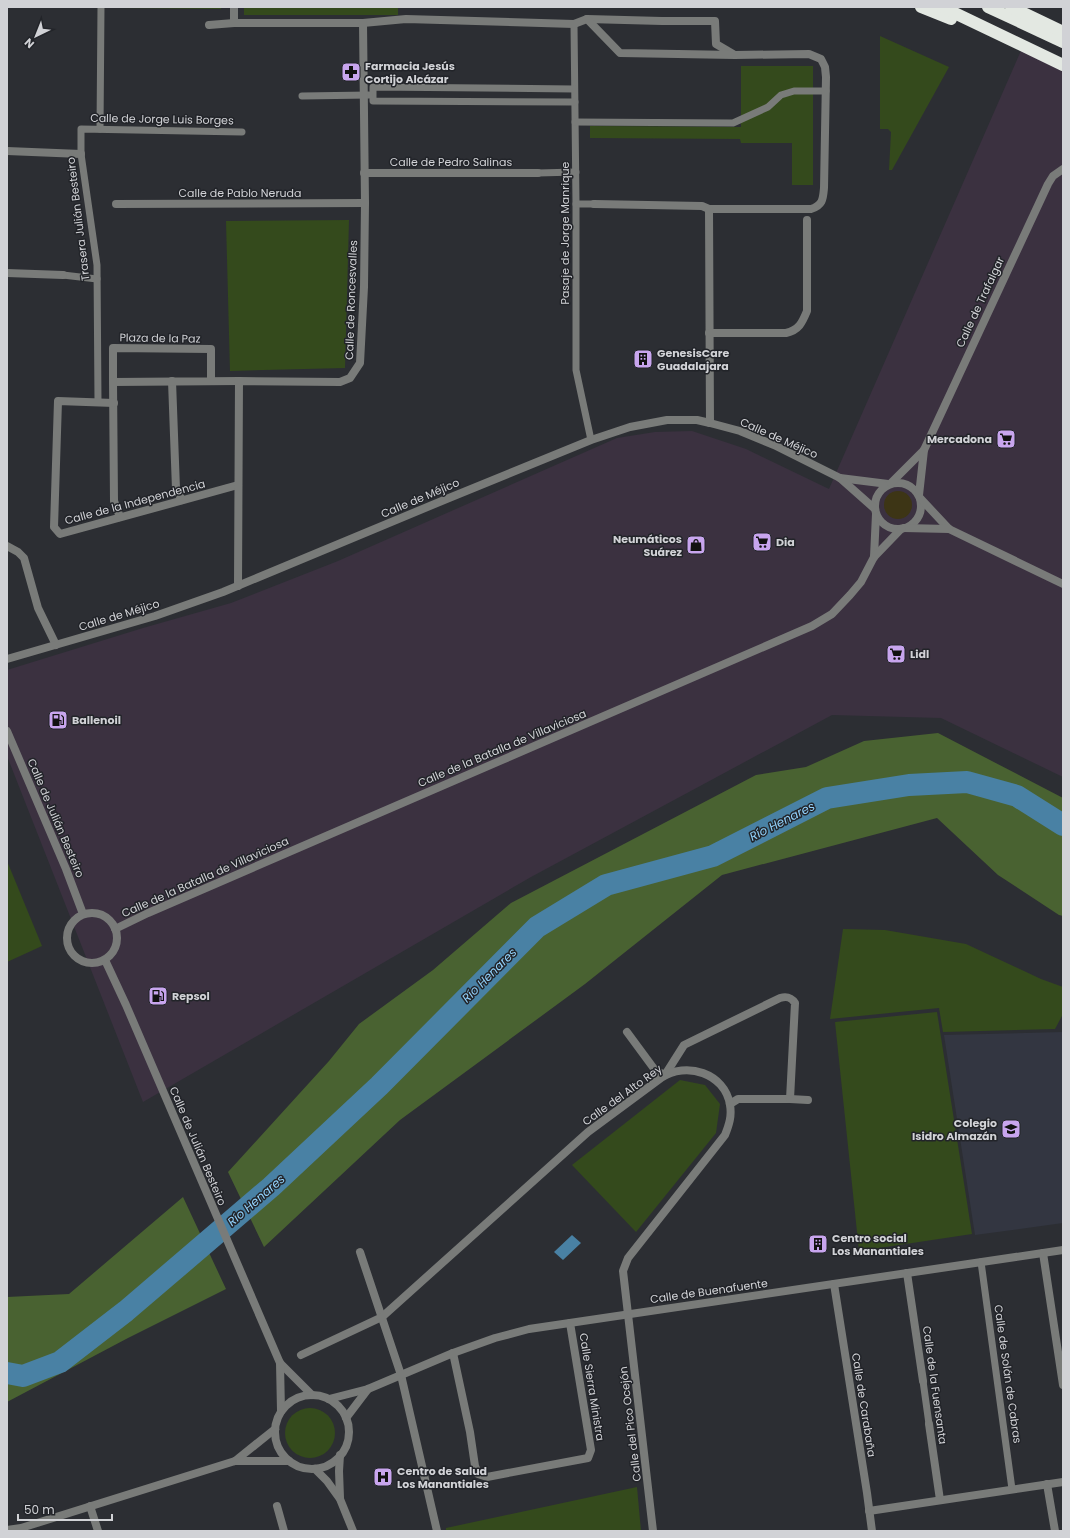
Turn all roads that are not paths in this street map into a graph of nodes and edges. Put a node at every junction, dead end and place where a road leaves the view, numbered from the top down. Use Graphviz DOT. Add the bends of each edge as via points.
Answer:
graph roads {
  1 [pos="101,7"];
  2 [pos="234,7"];
  3 [pos="921,7"];
  4 [pos="942,7"];
  5 [pos="988,7"];
  6 [pos="1011,7"];
  7 [pos="587,19"];
  8 [pos="234,23"];
  9 [pos="363,23"];
  10 [pos="574,24"];
  11 [pos="209,25"];
  12 [pos="1063,32"];
  13 [pos="1063,42"];
  14 [pos="1023,46"];
  15 [pos="735,55"];
  16 [pos="1063,65"];
  17 [pos="574,89"];
  18 [pos="826,91"];
  19 [pos="363,94"];
  20 [pos="373,94"];
  21 [pos="302,96"];
  22 [pos="575,102"];
  23 [pos="575,122"];
  24 [pos="81,129"];
  25 [pos="100,129"];
  26 [pos="242,132"];
  27 [pos="7,151"];
  28 [pos="81,154"];
  29 [pos="1063,169"];
  30 [pos="576,172"];
  31 [pos="364,173"];
  32 [pos="538,173"];
  33 [pos="365,203"];
  34 [pos="116,204"];
  35 [pos="576,204"];
  36 [pos="594,204"];
  37 [pos="709,209"];
  38 [pos="807,220"];
  39 [pos="7,273"];
  40 [pos="62,275"];
  41 [pos="97,279"];
  42 [pos="709,333"];
  43 [pos="172,381"];
  44 [pos="211,381"];
  45 [pos="239,381"];
  46 [pos="113,382"];
  47 [pos="98,402"];
  48 [pos="114,403"];
  49 [pos="710,423"];
  50 [pos="591,440"];
  51 [pos="924,450"];
  52 [pos="840,478"];
  53 [pos="890,484"];
  54 [pos="238,485"];
  55 [pos="919,496"];
  56 [pos="182,500"];
  57 [pos="875,511"];
  58 [pos="120,517"];
  59 [pos="902,529"];
  60 [pos="949,529"];
  61 [pos="7,546"];
  62 [pos="874,557"];
  63 [pos="1063,584"];
  64 [pos="238,586"];
  65 [pos="56,645"];
  66 [pos="7,659"];
  67 [pos="7,731"];
  68 [pos="83,914"];
  69 [pos="116,929"];
  70 [pos="105,960"];
  71 [pos="627,1032"];
  72 [pos="665,1075"];
  73 [pos="790,1099"];
  74 [pos="808,1100"];
  75 [pos="730,1104"];
  76 [pos="1063,1250"];
  77 [pos="360,1252"];
  78 [pos="1043,1253"];
  79 [pos="981,1262"];
  80 [pos="907,1273"];
  81 [pos="834,1284"];
  82 [pos="628,1314"];
  83 [pos="382,1317"];
  84 [pos="570,1323"];
  85 [pos="452,1353"];
  86 [pos="301,1355"];
  87 [pos="280,1363"];
  88 [pos="401,1375"];
  89 [pos="923,1381"];
  90 [pos="1063,1385"];
  91 [pos="368,1389"];
  92 [pos="312,1395"];
  93 [pos="329,1399"];
  94 [pos="281,1411"];
  95 [pos="346,1418"];
  96 [pos="929,1424"];
  97 [pos="275,1429"];
  98 [pos="340,1456"];
  99 [pos="236,1461"];
  100 [pos="289,1461"];
  101 [pos="315,1469"];
  102 [pos="1063,1482"];
  103 [pos="1047,1484"];
  104 [pos="1012,1489"];
  105 [pos="340,1499"];
  106 [pos="940,1500"];
  107 [pos="90,1506"];
  108 [pos="277,1506"];
  109 [pos="869,1512"];
  110 [pos="7,1530"];
  111 [pos="98,1531"];
  112 [pos="284,1531"];
  113 [pos="353,1531"];
  114 [pos="437,1531"];
  115 [pos="654,1531"];
  116 [pos="872,1531"];
  117 [pos="1055,1531"];
  1 -- 25 [label="street"];
  2 -- 8 [label="street"];
  3 -- 14 [label="highway"];
  4 -- 14 [label="highway"];
  5 -- 13 [label="highway"];
  6 -- 12 [label="highway"];
  7 -- 10 [label="street"];
  7 -- 15 [label="street" via="620,53"];
  7 -- 15 [label="street" via="715,21 716,44"];
  8 -- 9 [label="street"];
  8 -- 11 [label="street"];
  9 -- 10 [label="street" via="406,20"];
  9 -- 19 [label="street, Calle de Roncesvalles"];
  10 -- 17 [label="street, Pasaje de Jorge Manrique"];
  14 -- 16 [label="highway"];
  15 -- 18 [label="street" via="816,56 825,67"];
  17 -- 20 [label="street" via="373,87"];
  17 -- 22 [label="street, Pasaje de Jorge Manrique"];
  18 -- 23 [label="street" via="794,91 781,95 768,107 733,123"];
  18 -- 37 [label="street" via="824,188 818,206 811,209"];
  19 -- 20 [label="street"];
  19 -- 21 [label="street"];
  19 -- 31 [label="street, Calle de Roncesvalles"];
  20 -- 22 [label="street" via="373,101"];
  22 -- 23 [label="street, Pasaje de Jorge Manrique"];
  23 -- 30 [label="street, Pasaje de Jorge Manrique"];
  24 -- 25 [label="street, Calle de Jorge Luis Borges"];
  24 -- 28 [label="street, Trasera Julián Besteiro"];
  25 -- 26 [label="street, Calle de Jorge Luis Borges"];
  27 -- 28 [label="street"];
  28 -- 41 [label="street, Trasera Julián Besteiro"];
  29 -- 51 [label="street, Calle de Trafalgar" via="1053,176 1048,184"];
  30 -- 32 [label="street"];
  30 -- 35 [label="street, Pasaje de Jorge Manrique"];
  31 -- 32 [label="street, Calle de Pedro Salinas"];
  31 -- 33 [label="street, Calle de Roncesvalles"];
  33 -- 34 [label="street, Calle de Pablo Neruda"];
  33 -- 45 [label="street, Calle de Roncesvalles" via="360,363 356,371 350,378 340,382"];
  35 -- 36 [label="street"];
  35 -- 50 [label="street, Pasaje de Jorge Manrique" via="576,370"];
  36 -- 37 [label="street" via="702,206"];
  37 -- 42 [label="street"];
  38 -- 42 [label="street" via="807,311 801,325 786,333"];
  39 -- 40 [label="street"];
  40 -- 41 [label="street"];
  41 -- 47 [label="street, Trasera Julián Besteiro"];
  42 -- 49 [label="street"];
  43 -- 44 [label="street"];
  43 -- 46 [label="street"];
  43 -- 56 [label="street" via="176,489"];
  44 -- 45 [label="street, Calle de Roncesvalles"];
  44 -- 46 [label="street, Plaza de la Paz" via="211,349 113,348"];
  45 -- 54 [label="street"];
  46 -- 48 [label="street"];
  47 -- 48 [label="street, Calle de la Independencia"];
  47 -- 58 [label="street, Calle de la Independencia" via="58,401 54,527 60,534"];
  48 -- 58 [label="street" via="114,501"];
  49 -- 50 [label="street, Calle de Méjico" via="697,420 667,420 630,427"];
  49 -- 52 [label="street, Calle de Méjico" via="774,445"];
  50 -- 64 [label="street, Calle de Méjico"];
  51 -- 53 [label="street, Calle de Trafalgar"];
  51 -- 55 [label="street, Calle de Trafalgar"];
  52 -- 53 [label="street, Calle de Méjico"];
  52 -- 57 [label="street, Calle de Méjico"];
  53 -- 55 [label="street" via="903,483 911,486"];
  53 -- 57 [label="street" via="877,494"];
  54 -- 56 [label="street, Calle de la Independencia"];
  54 -- 64 [label="street"];
  55 -- 59 [label="street" via="920,513 911,525"];
  55 -- 60 [label="street"];
  56 -- 58 [label="street, Calle de la Independencia"];
  57 -- 59 [label="street" via="882,523 888,527"];
  57 -- 62 [label="street, Calle de la Batalla de Villaviciosa"];
  59 -- 60 [label="street"];
  59 -- 62 [label="street, Calle de la Batalla de Villaviciosa"];
  60 -- 63 [label="street"];
  61 -- 65 [label="street" via="24,558 38,608"];
  62 -- 69 [label="street, Calle de la Batalla de Villaviciosa" via="861,582 850,595 832,614 812,626"];
  64 -- 65 [label="street, Calle de Méjico" via="155,616"];
  65 -- 66 [label="street, Calle de Méjico"];
  67 -- 68 [label="street, Calle de Julián Besteiro"];
  68 -- 69 [label="street" via="99,914 109,920"];
  68 -- 70 [label="street" via="73,921 67,933 69,949 79,960 90,964"];
  69 -- 70 [label="street" via="116,946"];
  70 -- 87 [label="street, Calle de Julián Besteiro"];
  71 -- 72 [label="street" via="655,1070"];
  72 -- 73 [label="street" via="684,1045 786,997 795,1003"];
  72 -- 75 [label="street, Calle del Alto Rey" via="683,1069 708,1075 721,1085"];
  72 -- 83 [label="street, Calle del Alto Rey" via="588,1132"];
  73 -- 74 [label="street"];
  73 -- 75 [label="street" via="738,1099"];
  75 -- 82 [label="street, Calle del Alto Rey" via="730,1122 725,1135 626,1262 624,1270"];
  76 -- 78 [label="street, Calle de Buenafuente"];
  77 -- 83 [label="street"];
  78 -- 79 [label="street, Calle de Buenafuente"];
  78 -- 90 [label="street"];
  79 -- 80 [label="street, Calle de Buenafuente"];
  79 -- 104 [label="street, Calle de Solán de Cabras"];
  80 -- 81 [label="street, Calle de Buenafuente"];
  80 -- 89 [label="street, Calle de la Fuensanta"];
  81 -- 82 [label="street, Calle de Buenafuente"];
  81 -- 109 [label="street, Calle de Carabaña"];
  82 -- 84 [label="street, Calle de Buenafuente"];
  82 -- 115 [label="street, Calle del Pico Ocejón"];
  83 -- 86 [label="street, Calle del Alto Rey"];
  83 -- 88 [label="street"];
  84 -- 85 [label="street, Calle de Buenafuente" via="508,1334"];
  84 -- 85 [label="street, Calle Sierra Ministra" via="592,1450 588,1458 487,1477 478,1474"];
  85 -- 88 [label="street, Calle de Buenafuente"];
  87 -- 92 [label="street, Calle de Julián Besteiro"];
  87 -- 94 [label="street, Calle de Julián Besteiro"];
  88 -- 91 [label="street, Calle de Buenafuente"];
  88 -- 114 [label="street"];
  89 -- 96 [label="street, Calle de la Fuensanta"];
  91 -- 93 [label="street, Calle de Buenafuente"];
  91 -- 95 [label="street, Calle de Buenafuente"];
  92 -- 93 [label="street"];
  92 -- 94 [label="street" via="294,1399"];
  93 -- 95 [label="street" via="339,1407"];
  94 -- 97 [label="street" via="276,1419"];
  95 -- 98 [label="street" via="349,1434"];
  96 -- 106 [label="street, Calle de la Fuensanta"];
  97 -- 99 [label="street"];
  97 -- 100 [label="street" via="276,1441"];
  98 -- 101 [label="street" via="324,1467"];
  98 -- 105 [label="street"];
  99 -- 100 [label="street"];
  99 -- 107 [label="street"];
  100 -- 101 [label="street" via="297,1466"];
  101 -- 105 [label="street"];
  102 -- 103 [label="street"];
  103 -- 104 [label="street"];
  103 -- 117 [label="street"];
  104 -- 106 [label="street"];
  105 -- 113 [label="street"];
  106 -- 109 [label="street"];
  107 -- 110 [label="street"];
  107 -- 111 [label="street"];
  108 -- 112 [label="street"];
  109 -- 116 [label="street, Calle de Carabaña"];
}
